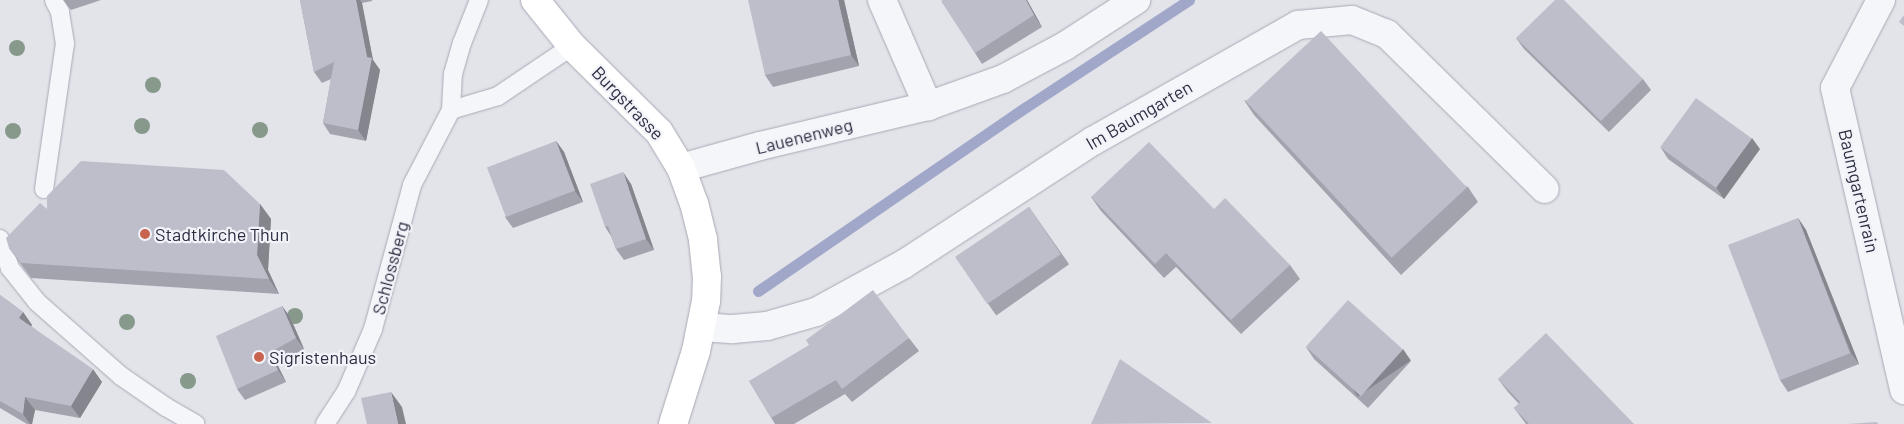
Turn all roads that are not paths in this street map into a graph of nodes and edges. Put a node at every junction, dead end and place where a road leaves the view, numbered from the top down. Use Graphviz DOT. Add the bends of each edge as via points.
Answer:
graph roads {
  1 [pos="54,0"];
  2 [pos="479,0"];
  3 [pos="535,0"];
  4 [pos="882,0"];
  5 [pos="1136,0"];
  6 [pos="1881,0"];
  7 [pos="572,46"];
  8 [pos="928,106"];
  9 [pos="451,110"];
  10 [pos="681,168"];
  11 [pos="44,189"];
  12 [pos="1545,189"];
  13 [pos="0,239"];
  14 [pos="702,327"];
  15 [pos="1904,390"];
  16 [pos="195,424"];
  17 [pos="325,424"];
  18 [pos="673,424"];
  1 -- 11 [label="lane" via="60,12 65,44"];
  2 -- 9 [label="lane, Schlossberg" via="454,74"];
  3 -- 7 [label="main road, Burgstrasse"];
  4 -- 8 [label="street"];
  5 -- 8 [label="street, Lauenenweg" via="1065,46 1003,79"];
  6 -- 15 [label="street, Baumgartenrain" via="1835,88"];
  7 -- 9 [label="lane" via="498,96"];
  7 -- 10 [label="main road, Burgstrasse" via="659,132"];
  8 -- 10 [label="street, Lauenenweg"];
  9 -- 17 [label="lane, Schlossberg" via="412,185 364,355 346,392"];
  10 -- 14 [label="main road, Burgstrasse" via="704,240 707,276"];
  12 -- 14 [label="street, Im Baumgarten" via="1387,34 1352,20 1298,25 1093,141 904,264 816,312 767,326"];
  13 -- 16 [label="lane" via="10,268 37,302 121,376"];
  14 -- 18 [label="main road, Burgstrasse"];
}
